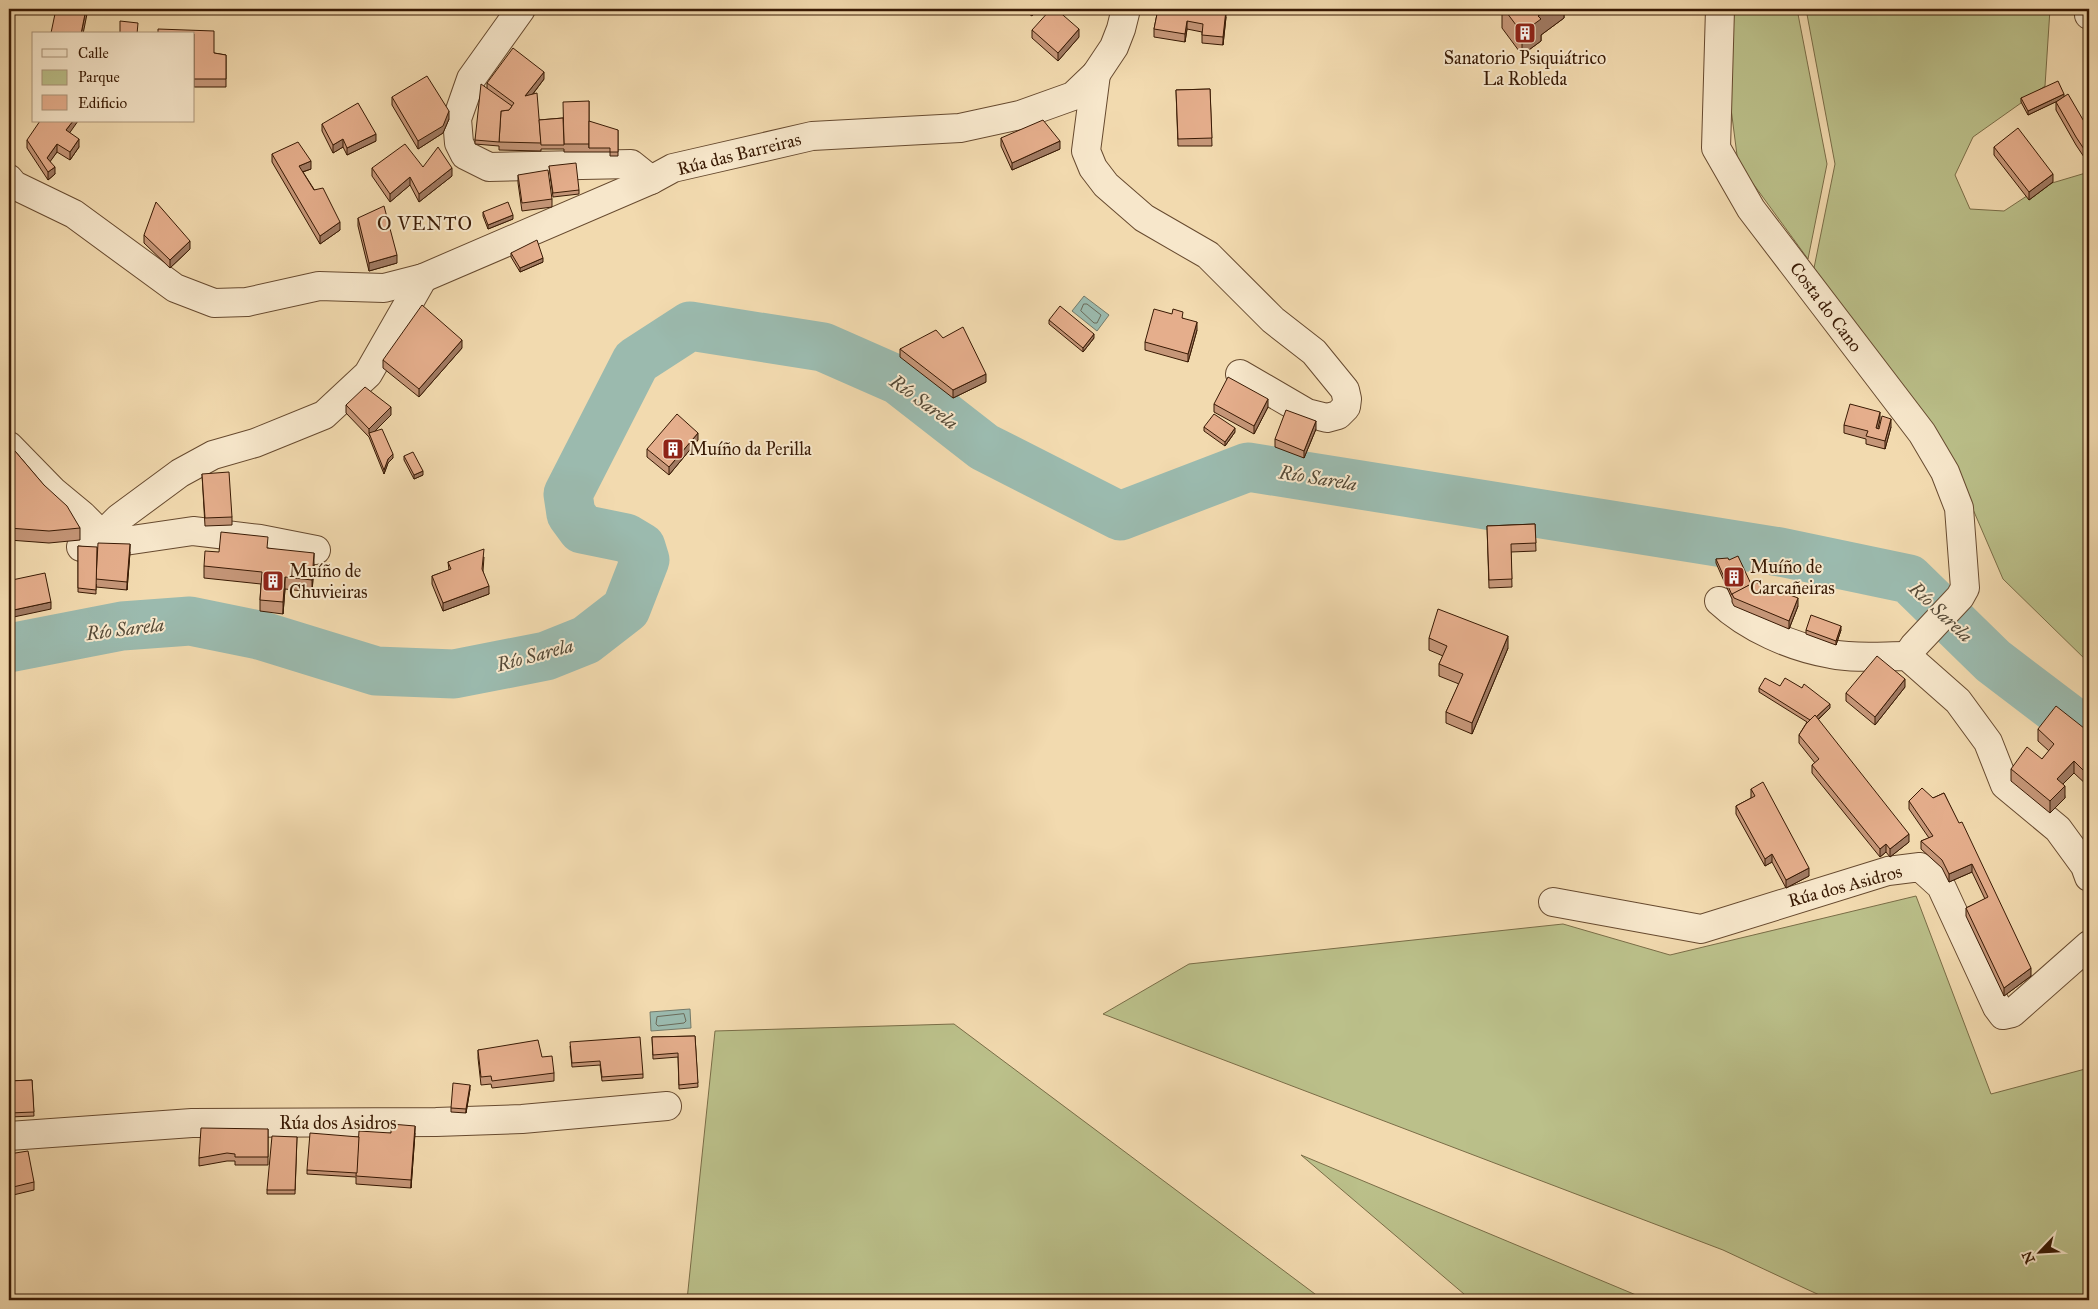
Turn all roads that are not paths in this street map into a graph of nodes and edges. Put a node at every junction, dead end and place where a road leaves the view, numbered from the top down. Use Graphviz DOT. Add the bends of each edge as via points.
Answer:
graph roads {
  1 [pos="521,9"];
  2 [pos="1126,9"];
  3 [pos="1720,9"];
  4 [pos="2089,9"];
  5 [pos="2089,15"];
  6 [pos="1096,74"];
  7 [pos="651,180"];
  8 [pos="11,182"];
  9 [pos="423,278"];
  10 [pos="1240,374"];
  11 [pos="9,446"];
  12 [pos="91,541"];
  13 [pos="316,550"];
  14 [pos="1719,601"];
  15 [pos="1911,651"];
  16 [pos="2089,877"];
  17 [pos="1553,902"];
  18 [pos="2089,945"];
  19 [pos="667,1106"];
  20 [pos="9,1136"];
  1 -- 7 [label="street" via="471,79 457,119 459,143 466,155 489,166 631,164"];
  2 -- 6 [label="street" via="1114,47"];
  3 -- 15 [label="street, Costa do Cano" via="1716,148 1751,209 1922,433 1945,472 1959,508 1966,588"];
  4 -- 5 [label="street"];
  6 -- 7 [label="street, Rúa das Barreiras" via="1073,96 1020,115 960,128 812,136 673,168"];
  6 -- 10 [label="street" via="1086,151 1093,168 1144,218 1208,255 1273,320 1314,352 1345,390 1346,407 1338,415 1326,418 1307,413"];
  7 -- 9 [label="street, Rúa das Barreiras"];
  8 -- 9 [label="street, Rúa das Barreiras" via="74,214 175,288 214,303 247,302 319,286 384,288"];
  9 -- 12 [label="street" via="368,374 324,415 254,443 213,455 174,478"];
  11 -- 12 [label="street" via="82,515"];
  12 -- 13 [label="street" via="125,541 193,531"];
  14 -- 15 [label="street" via="1732,613 1774,636 1832,655"];
  15 -- 16 [label="street" via="1958,701 1988,742 2006,785 2058,829 2085,866"];
  17 -- 18 [label="street, Rúa dos Asidros" via="1700,928 1888,871 1920,867 1941,886 2003,1015 2012,1013"];
  19 -- 20 [label="street, Rúa dos Asidros" via="522,1119 192,1123"];
}
